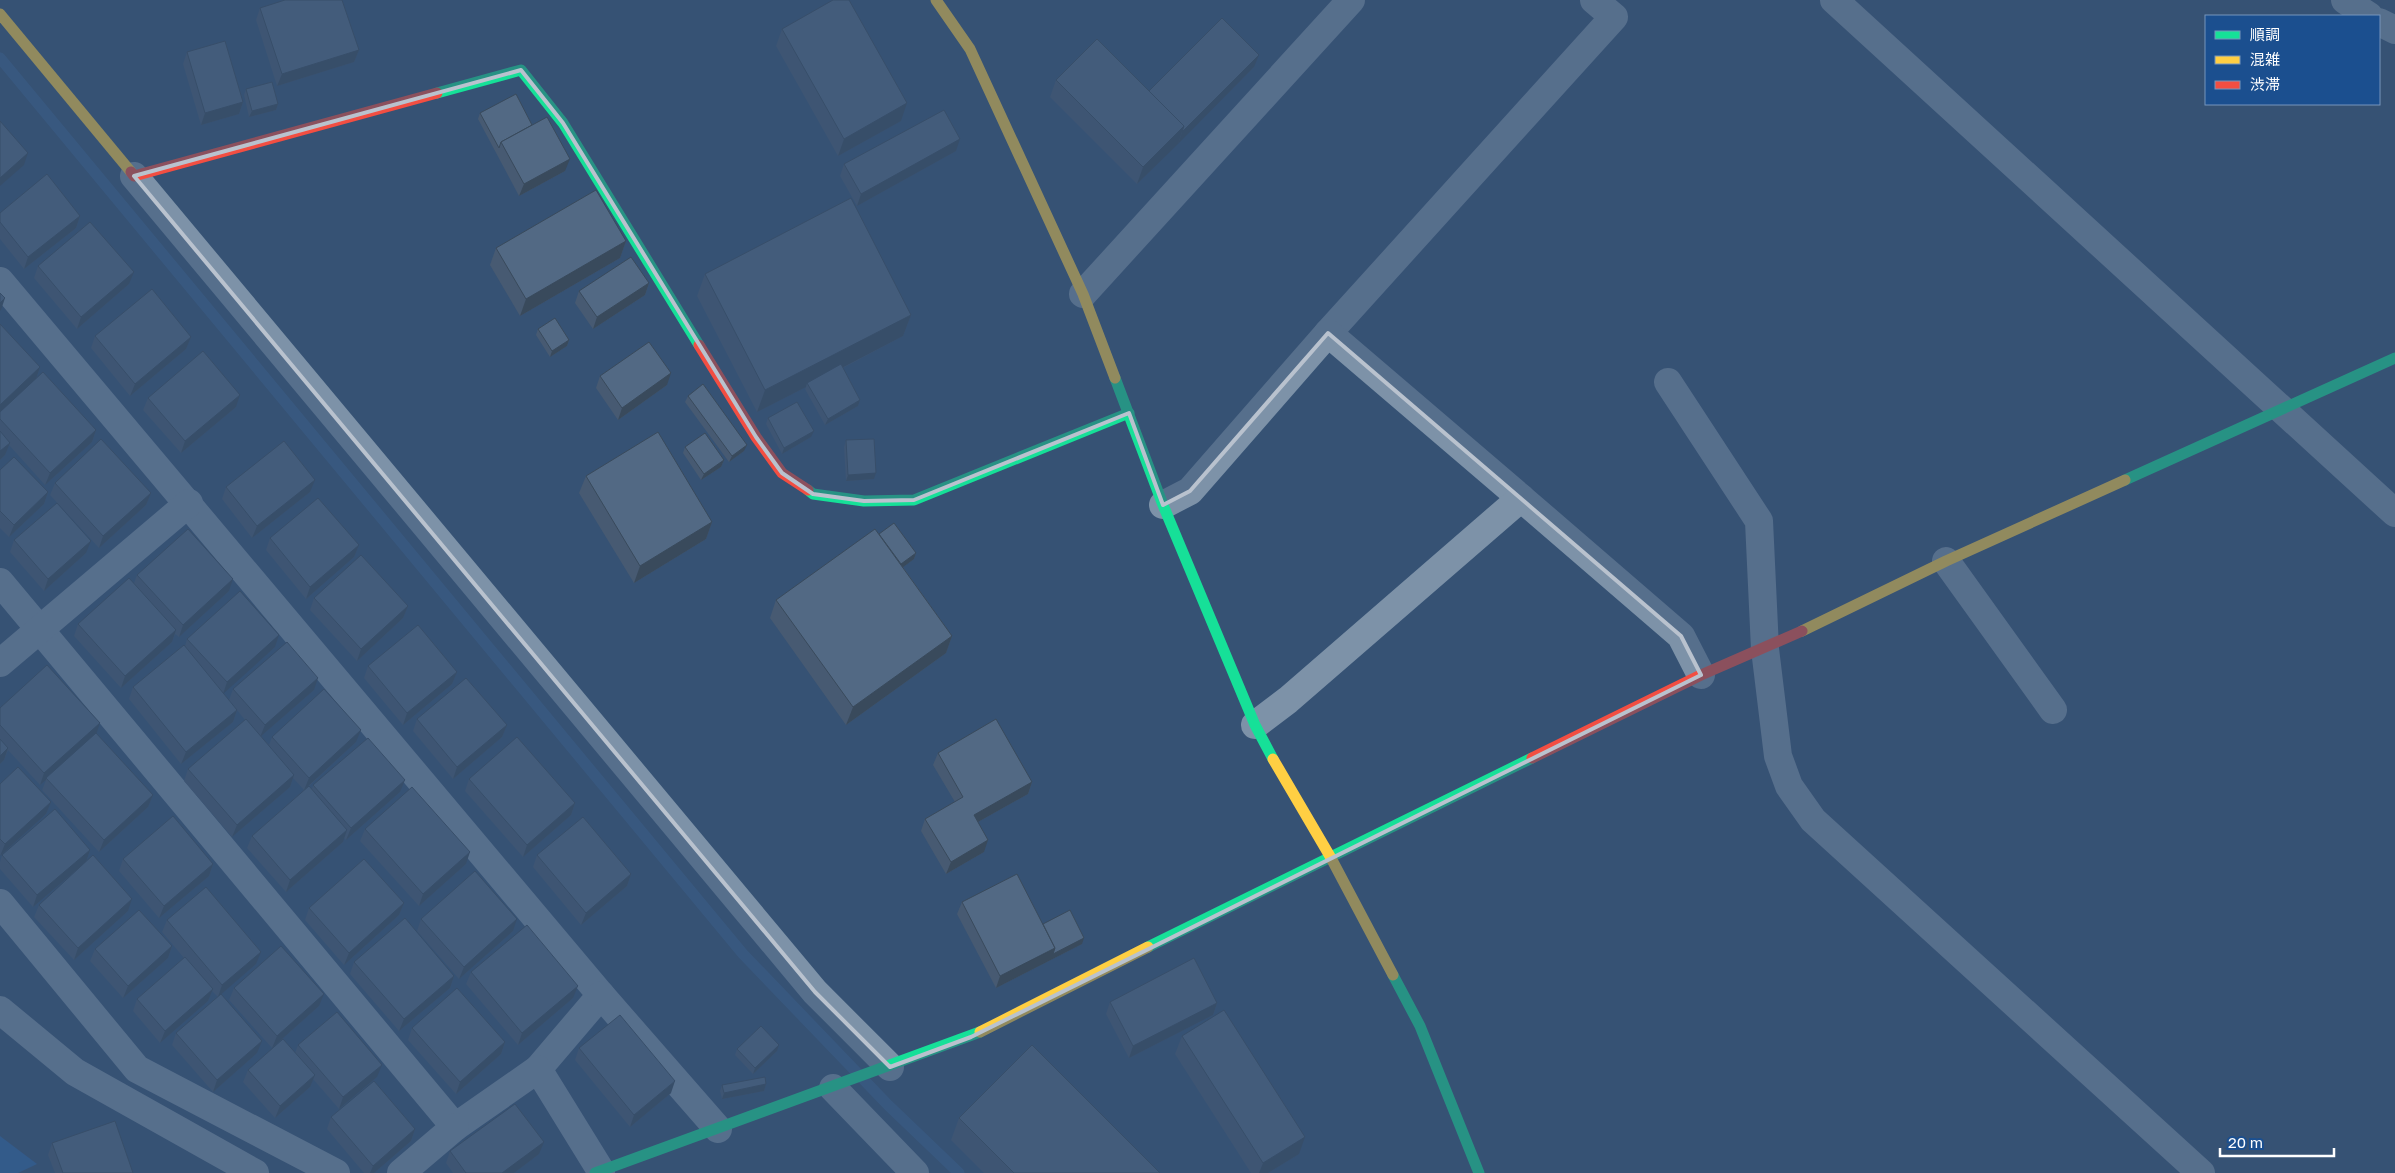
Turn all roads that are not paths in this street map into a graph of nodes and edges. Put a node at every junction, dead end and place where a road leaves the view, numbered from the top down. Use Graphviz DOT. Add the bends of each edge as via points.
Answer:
graph roads {
  1 [pos="936,0"];
  2 [pos="1351,0"];
  3 [pos="1594,0"];
  4 [pos="1834,0"];
  5 [pos="2345,0"];
  6 [pos="0,14"];
  7 [pos="2368,15"];
  8 [pos="2380,22"];
  9 [pos="2395,30"];
  10 [pos="134,176"];
  11 [pos="0,281"];
  12 [pos="1083,294"];
  13 [pos="1328,333"];
  14 [pos="2395,358"];
  15 [pos="1668,382"];
  16 [pos="2283,408"];
  17 [pos="1129,413"];
  18 [pos="1521,498"];
  19 [pos="189,503"];
  20 [pos="1164,505"];
  21 [pos="2395,512"];
  22 [pos="1946,561"];
  23 [pos="0,582"];
  24 [pos="39,629"];
  25 [pos="1765,649"];
  26 [pos="0,663"];
  27 [pos="1701,675"];
  28 [pos="2053,710"];
  29 [pos="1255,725"];
  30 [pos="1331,858"];
  31 [pos="0,903"];
  32 [pos="601,995"];
  33 [pos="0,1010"];
  34 [pos="890,1067"];
  35 [pos="538,1069"];
  36 [pos="833,1088"];
  37 [pos="455,1127"];
  38 [pos="718,1129"];
  39 [pos="598,1172"];
  40 [pos="255,1173"];
  41 [pos="336,1173"];
  42 [pos="401,1173"];
  43 [pos="915,1173"];
  44 [pos="1479,1173"];
  45 [pos="2201,1173"];
  1 -- 12 [label="street" via="970,48"];
  2 -- 12 [label="street"];
  3 -- 13 [label="street" via="1614,17"];
  4 -- 16 [label="street"];
  5 -- 7 [label="street"];
  6 -- 10 [label="street"];
  8 -- 9 [label="street"];
  10 -- 17 [label="street" via="521,70 563,123 756,437 782,473 813,494 864,502 914,500"];
  10 -- 34 [label="street" via="815,992"];
  11 -- 19 [label="street"];
  12 -- 17 [label="street"];
  13 -- 18 [label="street"];
  13 -- 20 [label="street" via="1190,491"];
  14 -- 16 [label="street"];
  15 -- 25 [label="street" via="1759,521"];
  16 -- 21 [label="street"];
  16 -- 22 [label="street"];
  17 -- 20 [label="street"];
  18 -- 27 [label="street" via="1681,636"];
  18 -- 29 [label="street"];
  19 -- 24 [label="street"];
  19 -- 32 [label="street"];
  20 -- 29 [label="street"];
  22 -- 25 [label="street"];
  22 -- 28 [label="street"];
  23 -- 24 [label="street"];
  24 -- 26 [label="street"];
  24 -- 37 [label="street"];
  25 -- 27 [label="street"];
  25 -- 45 [label="street" via="1778,756 1789,786 1813,820"];
  27 -- 30 [label="street"];
  29 -- 30 [label="street"];
  30 -- 34 [label="street" via="970,1037"];
  30 -- 44 [label="street" via="1420,1026"];
  31 -- 41 [label="street" via="137,1069"];
  32 -- 35 [label="street"];
  32 -- 38 [label="street"];
  33 -- 40 [label="street" via="75,1072"];
  34 -- 36 [label="street"];
  35 -- 37 [label="street"];
  35 -- 39 [label="street"];
  36 -- 38 [label="street"];
  36 -- 43 [label="street"];
  37 -- 42 [label="street"];
  38 -- 39 [label="street"];
}
